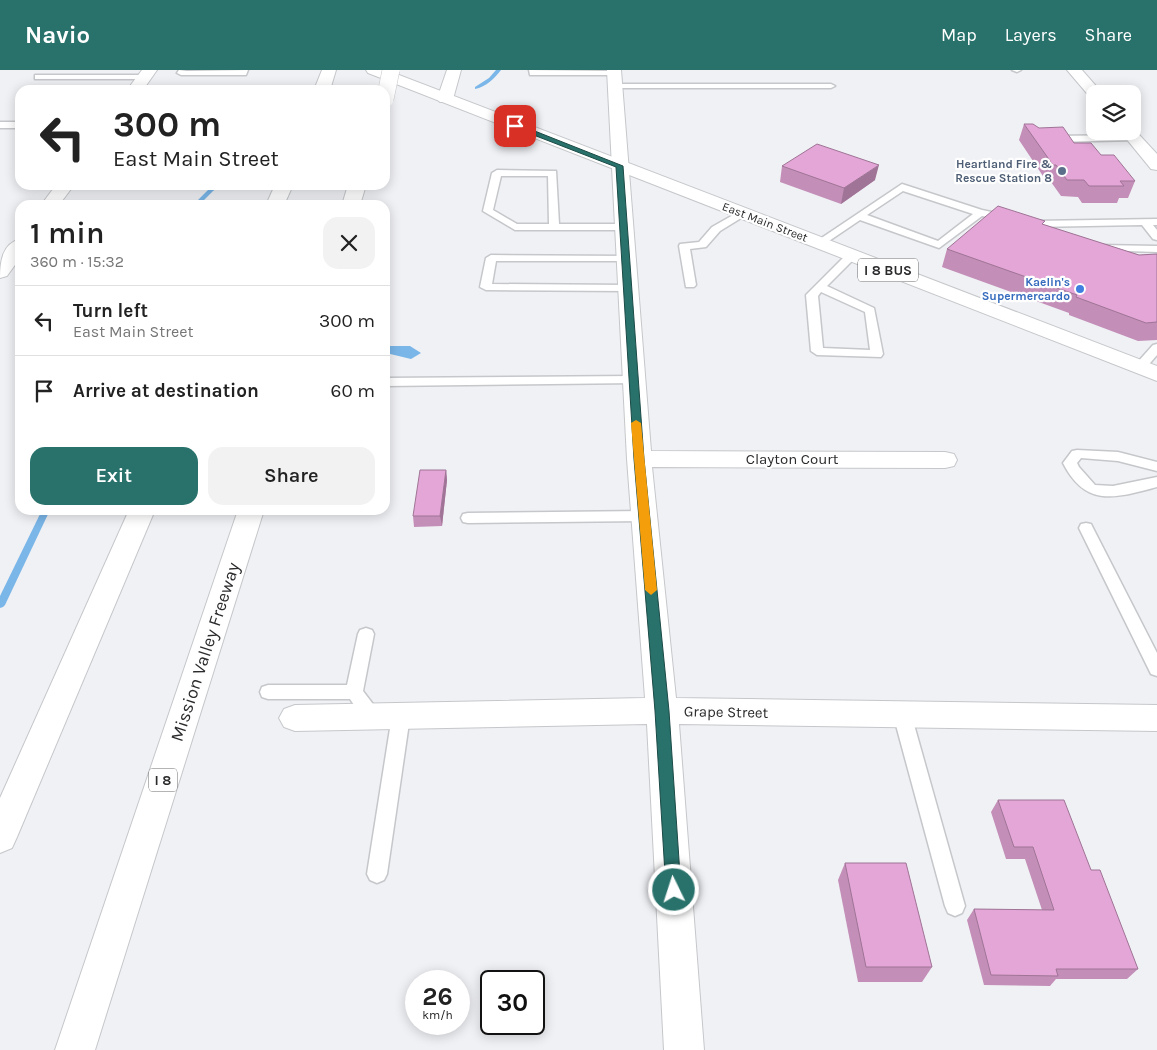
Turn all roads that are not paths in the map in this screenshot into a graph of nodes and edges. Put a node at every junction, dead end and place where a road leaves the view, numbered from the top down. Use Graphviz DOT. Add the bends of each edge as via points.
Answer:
graph roads {
  1 [pos="183,70"];
  2 [pos="244,70"];
  3 [pos="373,70"];
  4 [pos="391,70"];
  5 [pos="454,70"];
  6 [pos="533,70"];
  7 [pos="1074,70"];
  8 [pos="328,72"];
  9 [pos="147,74"];
  10 [pos="614,76"];
  11 [pos="38,77"];
  12 [pos="139,85"];
  13 [pos="324,85"];
  14 [pos="388,85"];
  15 [pos="1087,85"];
  16 [pos="831,86"];
  17 [pos="445,99"];
  18 [pos="15,125"];
  19 [pos="0,126"];
  20 [pos="1086,137"];
  21 [pos="1043,139"];
  22 [pos="1135,140"];
  23 [pos="1157,165"];
  24 [pos="619,166"];
  25 [pos="742,213"];
  26 [pos="980,213"];
  27 [pos="860,216"];
  28 [pos="1146,222"];
  29 [pos="1157,222"];
  30 [pos="1034,224"];
  31 [pos="554,228"];
  32 [pos="623,228"];
  33 [pos="1058,234"];
  34 [pos="1157,237"];
  35 [pos="819,243"];
  36 [pos="1092,248"];
  37 [pos="1157,249"];
  38 [pos="15,252"];
  39 [pos="852,256"];
  40 [pos="626,259"];
  41 [pos="0,272"];
  42 [pos="690,286"];
  43 [pos="819,287"];
  44 [pos="627,288"];
  45 [pos="1157,348"];
  46 [pos="1149,370"];
  47 [pos="634,380"];
  48 [pos="390,382"];
  49 [pos="639,459"];
  50 [pos="945,460"];
  51 [pos="1157,467"];
  52 [pos="1157,482"];
  53 [pos="140,515"];
  54 [pos="249,515"];
  55 [pos="644,516"];
  56 [pos="468,518"];
  57 [pos="1086,528"];
  58 [pos="366,634"];
  59 [pos="1157,669"];
  60 [pos="268,692"];
  61 [pos="354,692"];
  62 [pos="662,711"];
  63 [pos="902,714"];
  64 [pos="387,716"];
  65 [pos="295,718"];
  66 [pos="1157,718"];
  67 [pos="0,837"];
  68 [pos="377,874"];
  69 [pos="955,906"];
  70 [pos="101,972"];
  71 [pos="75,1050"];
  72 [pos="81,1050"];
  73 [pos="684,1050"];
  1 -- 2 [label="lane" via="181,73 243,73"];
  3 -- 17 [label="main road, East Main Street / I 8 BUS"];
  4 -- 14 [label="main road, bridge"];
  5 -- 17 [label="main road"];
  6 -- 10 [label="lane" via="533,73"];
  7 -- 15 [label="main road"];
  8 -- 13 [label="main road"];
  9 -- 11 [label="lane"];
  9 -- 12 [label="main road"];
  10 -- 16 [label="lane"];
  10 -- 24 [label="main road"];
  17 -- 24 [label="main road, East Main Street / I 8 BUS"];
  18 -- 19 [label="lane"];
  20 -- 21 [label="lane"];
  22 -- 23 [label="main road"];
  24 -- 25 [label="main road, East Main Street / I 8 BUS"];
  24 -- 32 [label="main road"];
  25 -- 35 [label="main road, East Main Street / I 8 BUS"];
  25 -- 42 [label="lane" via="716,229 702,245 684,246"];
  26 -- 27 [label="lane" via="902,187"];
  26 -- 27 [label="lane" via="939,245"];
  26 -- 30 [label="lane"];
  27 -- 35 [label="lane"];
  28 -- 29 [label="lane"];
  28 -- 30 [label="lane"];
  28 -- 34 [label="lane"];
  30 -- 33 [label="lane"];
  31 -- 31 [label="lane" via="515,228 488,211 497,173 554,173"];
  31 -- 32 [label="lane"];
  32 -- 40 [label="main road"];
  35 -- 39 [label="main road, East Main Street / I 8 BUS"];
  36 -- 37 [label="lane"];
  38 -- 41 [label="main road"];
  39 -- 43 [label="lane"];
  39 -- 46 [label="main road, East Main Street / I 8 BUS"];
  40 -- 44 [label="main road"];
  40 -- 44 [label="lane" via="491,258 486,287"];
  43 -- 43 [label="lane" via="812,295 817,351 877,354 870,310"];
  44 -- 47 [label="main road"];
  45 -- 46 [label="lane"];
  47 -- 48 [label="lane"];
  47 -- 49 [label="main road"];
  49 -- 50 [label="main road, Clayton Court"];
  49 -- 55 [label="main road"];
  51 -- 52 [label="lane" via="1130,458 1097,454 1077,454 1070,464 1092,489 1114,491"];
  53 -- 67 [label="main road"];
  54 -- 70 [label="main road, Mission Valley Freeway / I 8"];
  55 -- 56 [label="lane"];
  55 -- 62 [label="main road"];
  57 -- 59 [label="lane"];
  58 -- 61 [label="lane"];
  60 -- 61 [label="lane"];
  61 -- 64 [label="lane"];
  62 -- 63 [label="main road, Grape Street"];
  62 -- 64 [label="main road, Grape Street"];
  62 -- 73 [label="main road"];
  63 -- 66 [label="main road, Grape Street"];
  63 -- 69 [label="lane"];
  64 -- 65 [label="main road, Grape Street"];
  64 -- 68 [label="lane"];
  70 -- 71 [label="main road, Mission Valley Freeway / I 8"];
  70 -- 72 [label="main road"];
}
